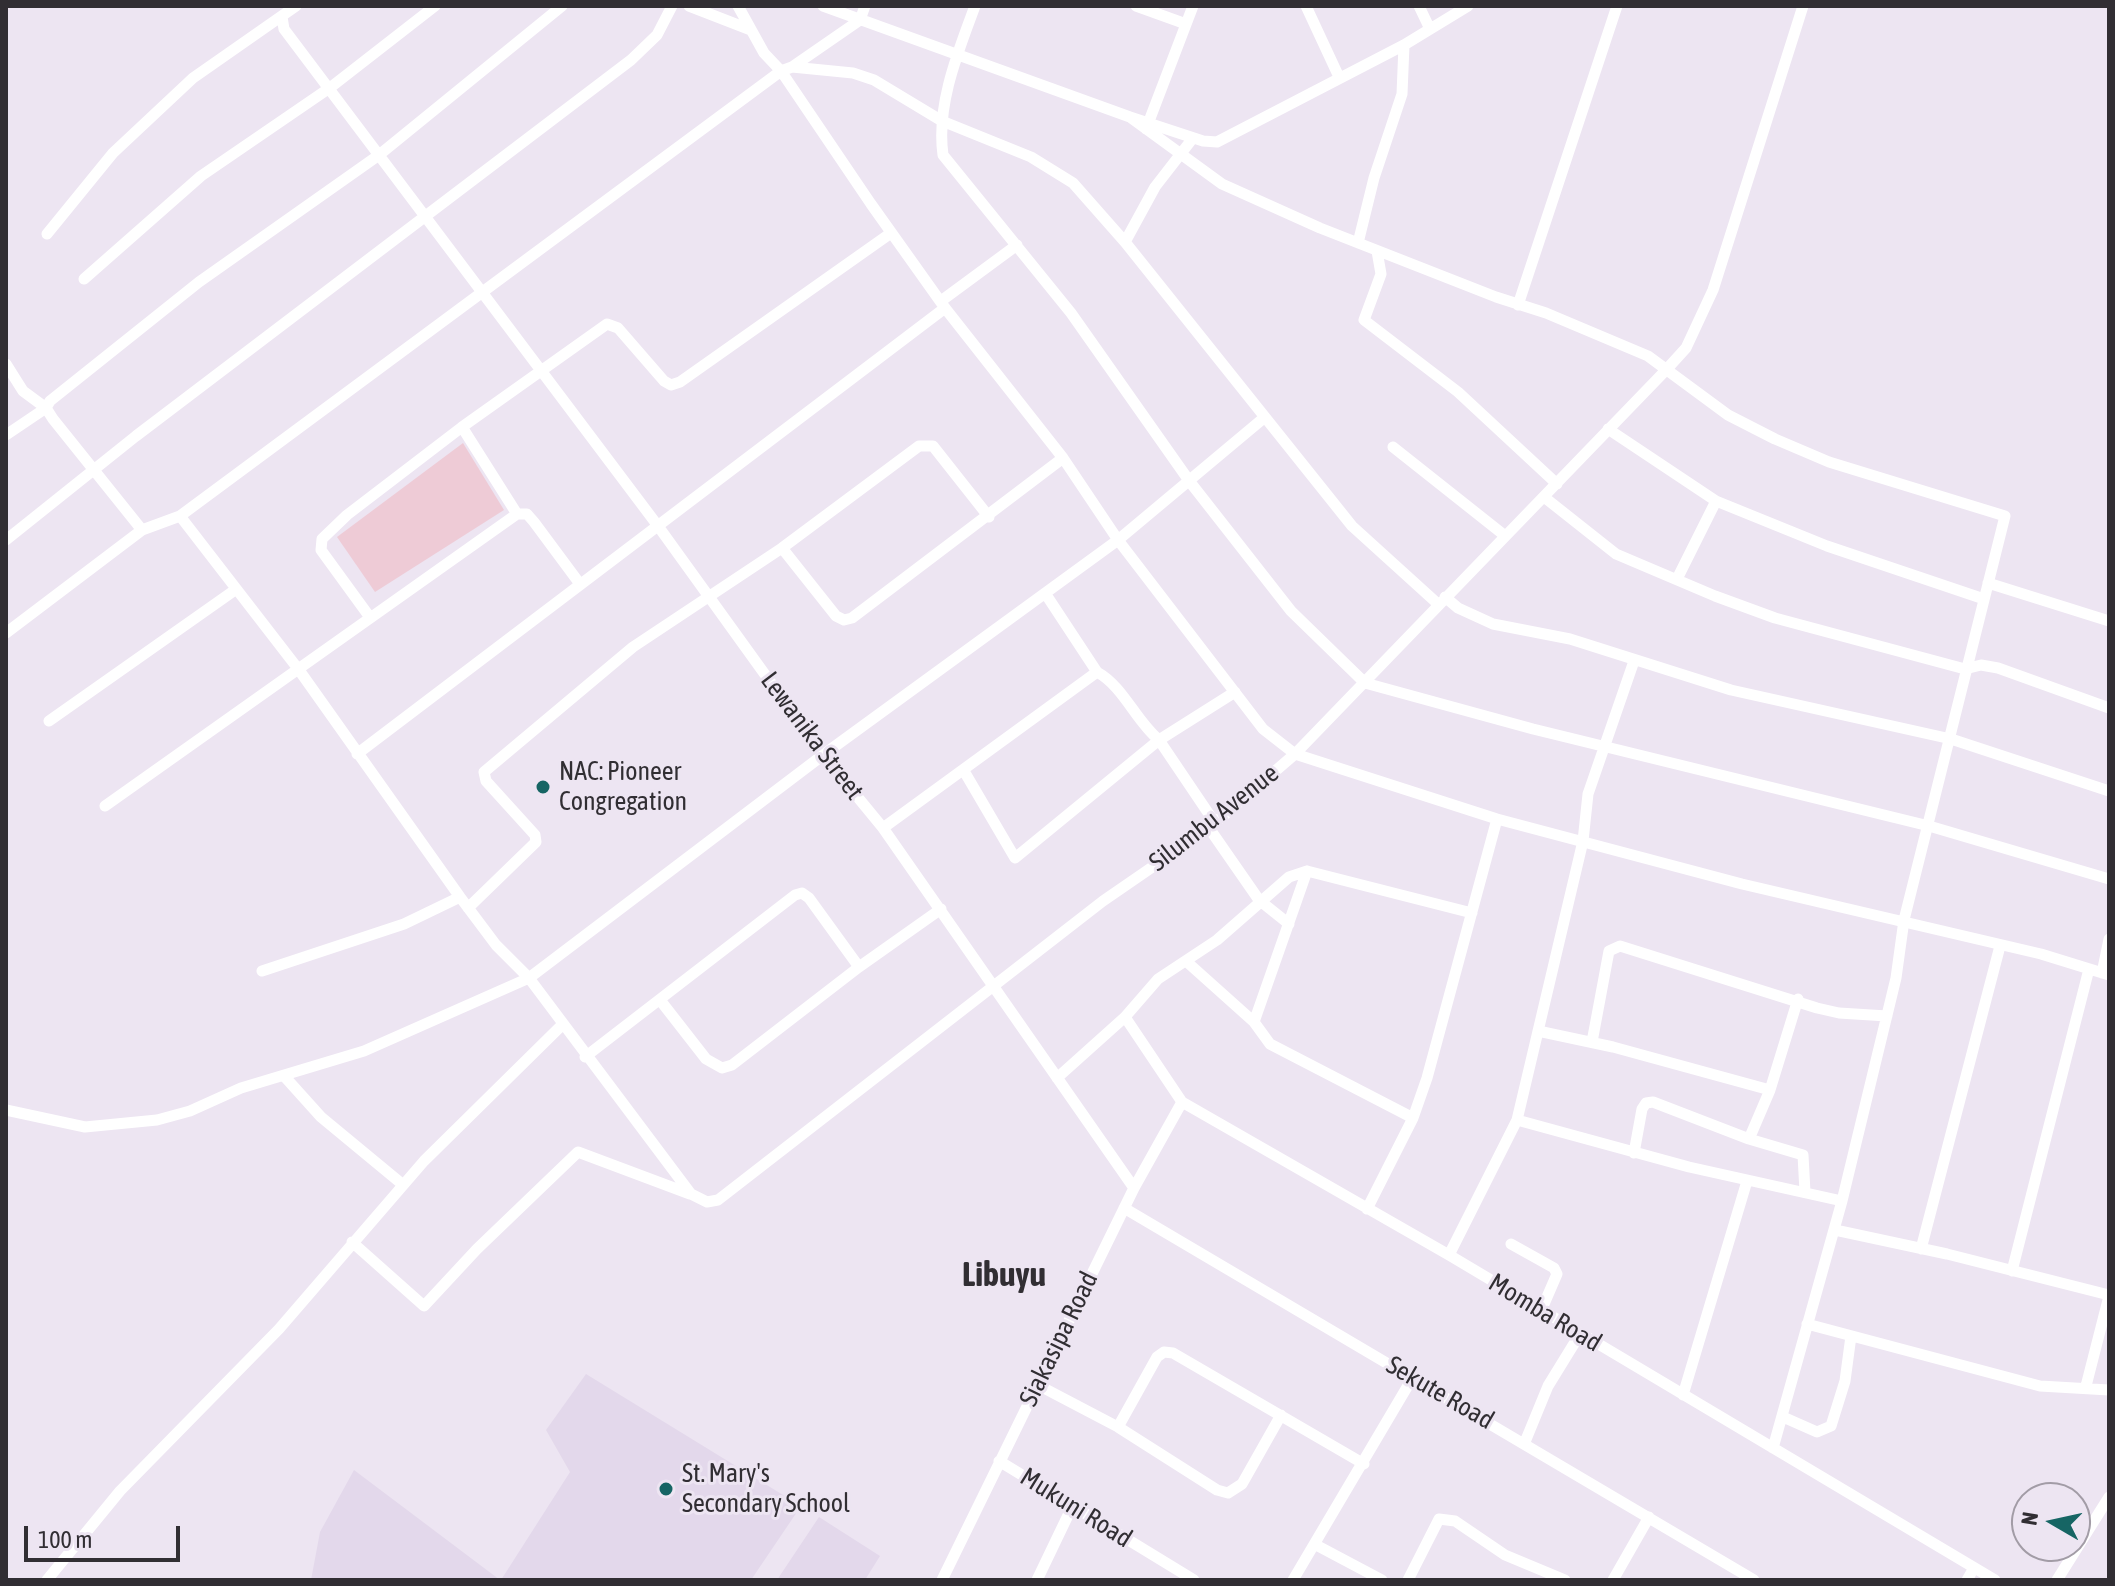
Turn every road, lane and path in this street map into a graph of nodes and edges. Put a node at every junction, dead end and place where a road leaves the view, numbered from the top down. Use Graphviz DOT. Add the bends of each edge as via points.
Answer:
graph roads {
  1 [pos="296,6"];
  2 [pos="435,6"];
  3 [pos="562,6"];
  4 [pos="672,6"];
  5 [pos="689,6"];
  6 [pos="738,6"];
  7 [pos="823,6"];
  8 [pos="865,6"];
  9 [pos="975,6"];
  10 [pos="1136,6"];
  11 [pos="1193,6"];
  12 [pos="1306,6"];
  13 [pos="1419,6"];
  14 [pos="1468,6"];
  15 [pos="1617,6"];
  16 [pos="1803,6"];
  17 [pos="282,17"];
  18 [pos="860,20"];
  19 [pos="1186,24"];
  20 [pos="1429,27"];
  21 [pos="751,30"];
  22 [pos="1404,45"];
  23 [pos="957,55"];
  24 [pos="787,69"];
  25 [pos="1339,77"];
  26 [pos="331,87"];
  27 [pos="942,121"];
  28 [pos="1147,126"];
  29 [pos="1193,138"];
  30 [pos="379,155"];
  31 [pos="1179,156"];
  32 [pos="426,218"];
  33 [pos="891,233"];
  34 [pos="47,234"];
  35 [pos="1125,242"];
  36 [pos="1358,243"];
  37 [pos="1017,245"];
  38 [pos="1377,251"];
  39 [pos="84,279"];
  40 [pos="482,291"];
  41 [pos="943,304"];
  42 [pos="1518,305"];
  43 [pos="6,364"];
  44 [pos="1666,370"];
  45 [pos="540,371"];
  46 [pos="46,408"];
  47 [pos="1265,417"];
  48 [pos="462,427"];
  49 [pos="1608,429"];
  50 [pos="6,435"];
  51 [pos="1393,447"];
  52 [pos="1063,458"];
  53 [pos="95,471"];
  54 [pos="1190,482"];
  55 [pos="1557,484"];
  56 [pos="1544,497"];
  57 [pos="1716,501"];
  58 [pos="517,514"];
  59 [pos="180,516"];
  60 [pos="989,517"];
  61 [pos="658,526"];
  62 [pos="142,530"];
  63 [pos="1504,535"];
  64 [pos="6,540"];
  65 [pos="1118,540"];
  66 [pos="782,548"];
  67 [pos="1677,579"];
  68 [pos="1988,583"];
  69 [pos="580,584"];
  70 [pos="235,590"];
  71 [pos="1045,593"];
  72 [pos="710,598"];
  73 [pos="1984,599"];
  74 [pos="1442,601"];
  75 [pos="369,616"];
  76 [pos="2109,621"];
  77 [pos="6,633"];
  78 [pos="1634,661"];
  79 [pos="1965,669"];
  80 [pos="299,670"];
  81 [pos="1097,672"];
  82 [pos="1365,683"];
  83 [pos="1235,692"];
  84 [pos="2109,708"];
  85 [pos="49,721"];
  86 [pos="1951,739"];
  87 [pos="1159,740"];
  88 [pos="1605,745"];
  89 [pos="357,754"];
  90 [pos="1295,754"];
  91 [pos="823,755"];
  92 [pos="964,771"];
  93 [pos="2109,791"];
  94 [pos="105,806"];
  95 [pos="1497,819"];
  96 [pos="1212,826"];
  97 [pos="1929,826"];
  98 [pos="883,828"];
  99 [pos="1583,841"];
  100 [pos="1307,871"];
  101 [pos="2109,879"];
  102 [pos="460,897"];
  103 [pos="1259,900"];
  104 [pos="468,908"];
  105 [pos="941,909"];
  106 [pos="1472,913"];
  107 [pos="1904,920"];
  108 [pos="1289,924"];
  109 [pos="2109,939"];
  110 [pos="2000,946"];
  111 [pos="1187,962"];
  112 [pos="859,967"];
  113 [pos="2089,969"];
  114 [pos="262,971"];
  115 [pos="2105,974"];
  116 [pos="529,978"];
  117 [pos="994,986"];
  118 [pos="1798,999"];
  119 [pos="660,1000"];
  120 [pos="1887,1016"];
  121 [pos="1125,1017"];
  122 [pos="1254,1022"];
  123 [pos="563,1024"];
  124 [pos="1538,1031"];
  125 [pos="1592,1042"];
  126 [pos="585,1057"];
  127 [pos="285,1077"];
  128 [pos="1057,1078"];
  129 [pos="1770,1090"];
  130 [pos="1182,1102"];
  131 [pos="6,1110"];
  132 [pos="1413,1118"];
  133 [pos="1517,1120"];
  134 [pos="1749,1139"];
  135 [pos="1634,1153"];
  136 [pos="1747,1181"];
  137 [pos="402,1184"];
  138 [pos="1134,1188"];
  139 [pos="1805,1192"];
  140 [pos="691,1194"];
  141 [pos="1842,1201"];
  142 [pos="1124,1208"];
  143 [pos="1367,1209"];
  144 [pos="1835,1230"];
  145 [pos="352,1242"];
  146 [pos="1511,1244"];
  147 [pos="1921,1249"];
  148 [pos="1449,1255"];
  149 [pos="2012,1271"];
  150 [pos="2109,1296"];
  151 [pos="1541,1311"];
  152 [pos="1807,1324"];
  153 [pos="1580,1334"];
  154 [pos="1851,1336"];
  155 [pos="1413,1377"];
  156 [pos="1036,1384"];
  157 [pos="2086,1386"];
  158 [pos="2109,1390"];
  159 [pos="1683,1395"];
  160 [pos="1281,1415"];
  161 [pos="1783,1417"];
  162 [pos="1118,1427"];
  163 [pos="1525,1442"];
  164 [pos="1773,1448"];
  165 [pos="999,1461"];
  166 [pos="1364,1464"];
  167 [pos="2109,1497"];
  168 [pos="1072,1507"];
  169 [pos="1649,1517"];
  170 [pos="1316,1545"];
  171 [pos="1974,1568"];
  172 [pos="47,1580"];
  173 [pos="942,1580"];
  174 [pos="1037,1580"];
  175 [pos="1194,1580"];
  176 [pos="1293,1580"];
  177 [pos="1382,1580"];
  178 [pos="1408,1580"];
  179 [pos="1565,1580"];
  180 [pos="1613,1580"];
  181 [pos="1754,1580"];
  182 [pos="1967,1580"];
  183 [pos="1995,1580"];
  184 [pos="2057,1580"];
  1 -- 17 [label="street"];
  2 -- 26 [label="street"];
  3 -- 30 [label="street"];
  4 -- 32 [label="street" via="646,47"];
  5 -- 21 [label="street"];
  6 -- 21 [label="street"];
  7 -- 18 [label="street"];
  8 -- 18 [label="street"];
  9 -- 23 [label="street"];
  10 -- 19 [label="street"];
  11 -- 19 [label="street"];
  12 -- 25 [label="street"];
  13 -- 20 [label="street"];
  14 -- 20 [label="street"];
  15 -- 42 [label="street"];
  16 -- 44 [label="street, Silumbu Avenue" via="1713,290 1686,348"];
  17 -- 26 [label="street, Lewanika Street" via="284,29"];
  17 -- 34 [label="street" via="193,78 113,153"];
  18 -- 23 [label="street"];
  18 -- 24 [label="street"];
  19 -- 28 [label="street"];
  20 -- 22 [label="street"];
  21 -- 24 [label="street" via="764,53"];
  22 -- 25 [label="street"];
  22 -- 36 [label="street" via="1402,94"];
  23 -- 27 [label="street"];
  23 -- 28 [label="street"];
  24 -- 27 [label="street" via="853,73 874,80"];
  24 -- 33 [label="street"];
  24 -- 40 [label="street"];
  25 -- 29 [label="street" via="1229,137 1217,142"];
  26 -- 30 [label="street, Lewanika Street"];
  26 -- 39 [label="street" via="201,176"];
  27 -- 35 [label="street" via="1052,168 1073,183"];
  27 -- 37 [label="street" via="943,155"];
  28 -- 29 [label="street"];
  28 -- 31 [label="street"];
  29 -- 31 [label="street"];
  30 -- 32 [label="street, Lewanika Street"];
  30 -- 46 [label="street" via="182,295"];
  31 -- 35 [label="street"];
  31 -- 36 [label="street" via="1222,184"];
  32 -- 40 [label="street, Lewanika Street"];
  32 -- 53 [label="street"];
  33 -- 41 [label="street"];
  33 -- 45 [label="street" via="680,382 664,381 613,324"];
  35 -- 47 [label="street"];
  36 -- 38 [label="street"];
  37 -- 41 [label="street"];
  37 -- 54 [label="street"];
  38 -- 42 [label="street"];
  38 -- 55 [label="street" via="1381,274 1364,320 1467,399"];
  40 -- 45 [label="street, Lewanika Street"];
  40 -- 59 [label="street"];
  41 -- 52 [label="street"];
  41 -- 61 [label="street"];
  42 -- 44 [label="street" via="1648,356"];
  43 -- 46 [label="street" via="23,391"];
  44 -- 49 [label="street, Silumbu Avenue"];
  44 -- 68 [label="street" via="1728,415 1788,445 2005,516"];
  45 -- 48 [label="street"];
  45 -- 61 [label="street, Lewanika Street"];
  46 -- 50 [label="street"];
  46 -- 53 [label="street"];
  47 -- 54 [label="street"];
  47 -- 74 [label="street" via="1352,526"];
  48 -- 58 [label="street"];
  48 -- 75 [label="street" via="322,539 321,550"];
  49 -- 55 [label="street, Silumbu Avenue"];
  49 -- 57 [label="street"];
  51 -- 63 [label="street"];
  52 -- 60 [label="street"];
  52 -- 65 [label="street"];
  53 -- 62 [label="street"];
  53 -- 64 [label="street"];
  54 -- 65 [label="street"];
  54 -- 82 [label="street" via="1291,611"];
  55 -- 56 [label="street, Silumbu Avenue"];
  56 -- 63 [label="street, Silumbu Avenue"];
  56 -- 67 [label="street" via="1616,554"];
  57 -- 67 [label="street"];
  57 -- 73 [label="street" via="1827,546"];
  58 -- 69 [label="street" via="527,514"];
  58 -- 75 [label="street"];
  59 -- 62 [label="street"];
  59 -- 70 [label="street"];
  60 -- 66 [label="street" via="844,620"];
  60 -- 66 [label="street" via="939,452 925,444"];
  61 -- 69 [label="street"];
  61 -- 72 [label="street, Lewanika Street"];
  62 -- 77 [label="street"];
  63 -- 74 [label="street, Silumbu Avenue"];
  65 -- 71 [label="street"];
  65 -- 83 [label="street"];
  66 -- 72 [label="street"];
  67 -- 79 [label="street" via="1775,618"];
  68 -- 73 [label="street"];
  68 -- 76 [label="street"];
  69 -- 89 [label="street"];
  70 -- 80 [label="street"];
  70 -- 85 [label="street"];
  71 -- 81 [label="street"];
  71 -- 91 [label="street"];
  72 -- 91 [label="street, Lewanika Street"];
  72 -- 104 [label="street" via="633,647 484,772 536,842"];
  73 -- 79 [label="street"];
  74 -- 78 [label="street" via="1493,624 1570,639"];
  74 -- 82 [label="street, Silumbu Avenue"];
  75 -- 80 [label="street"];
  78 -- 86 [label="street" via="1731,690"];
  78 -- 88 [label="street"];
  79 -- 84 [label="street" via="1998,668"];
  79 -- 86 [label="street"];
  80 -- 89 [label="street"];
  80 -- 94 [label="street"];
  81 -- 87 [label="street" via="1109,679"];
  81 -- 92 [label="street"];
  82 -- 88 [label="street"];
  82 -- 90 [label="street, Silumbu Avenue"];
  83 -- 87 [label="street"];
  83 -- 90 [label="street" via="1263,729"];
  86 -- 93 [label="street"];
  86 -- 97 [label="street"];
  87 -- 92 [label="street" via="1015,858"];
  87 -- 96 [label="street"];
  88 -- 97 [label="street"];
  88 -- 99 [label="street" via="1588,794"];
  89 -- 102 [label="street"];
  90 -- 95 [label="street"];
  90 -- 96 [label="street, Silumbu Avenue"];
  91 -- 98 [label="street, Lewanika Street"];
  91 -- 116 [label="street"];
  92 -- 98 [label="street"];
  95 -- 99 [label="street"];
  95 -- 106 [label="street"];
  96 -- 103 [label="street"];
  96 -- 117 [label="street, Silumbu Avenue" via="1103,901"];
  97 -- 101 [label="street"];
  97 -- 107 [label="street"];
  98 -- 105 [label="street, Lewanika Street"];
  99 -- 107 [label="street"];
  99 -- 124 [label="street"];
  100 -- 103 [label="street" via="1289,877"];
  100 -- 106 [label="street"];
  100 -- 108 [label="street"];
  102 -- 104 [label="street"];
  102 -- 114 [label="street" via="404,924"];
  103 -- 108 [label="street"];
  103 -- 111 [label="street"];
  104 -- 116 [label="street"];
  105 -- 112 [label="street"];
  105 -- 117 [label="street, Lewanika Street"];
  106 -- 132 [label="street"];
  107 -- 110 [label="street"];
  107 -- 120 [label="street"];
  108 -- 122 [label="street"];
  109 -- 115 [label="street"];
  110 -- 113 [label="street"];
  110 -- 147 [label="street"];
  111 -- 121 [label="street" via="1158,979"];
  111 -- 122 [label="street"];
  112 -- 119 [label="street" via="722,1068 706,1059"];
  112 -- 119 [label="street" via="802,893"];
  113 -- 115 [label="street"];
  113 -- 149 [label="street"];
  116 -- 123 [label="street"];
  116 -- 127 [label="street" via="364,1051"];
  117 -- 128 [label="street, Lewanika Street"];
  117 -- 140 [label="street, Silumbu Avenue" via="718,1200 707,1202"];
  118 -- 120 [label="street" via="1839,1013"];
  118 -- 125 [label="street" via="1613,946"];
  118 -- 129 [label="street"];
  119 -- 126 [label="street"];
  120 -- 141 [label="street"];
  121 -- 128 [label="street"];
  121 -- 130 [label="street, Momba Road"];
  122 -- 132 [label="street" via="1270,1044"];
  123 -- 126 [label="street"];
  123 -- 137 [label="street"];
  124 -- 125 [label="street"];
  124 -- 133 [label="street"];
  125 -- 129 [label="street"];
  126 -- 140 [label="street"];
  127 -- 131 [label="street" via="241,1088 190,1111 111,1126 85,1127"];
  127 -- 137 [label="street" via="321,1117"];
  128 -- 138 [label="street, Lewanika Street"];
  129 -- 134 [label="street"];
  130 -- 138 [label="street, Siakasipa Road"];
  130 -- 143 [label="street, Momba Road"];
  132 -- 143 [label="street"];
  133 -- 135 [label="street"];
  133 -- 148 [label="street"];
  134 -- 135 [label="street" via="1653,1102 1642,1109"];
  134 -- 139 [label="street" via="1803,1155"];
  135 -- 136 [label="street"];
  136 -- 139 [label="street"];
  136 -- 159 [label="street"];
  137 -- 145 [label="street"];
  138 -- 142 [label="street, Siakasipa Road"];
  139 -- 141 [label="street"];
  140 -- 145 [label="street" via="578,1152 424,1306"];
  141 -- 144 [label="street"];
  142 -- 155 [label="street, Sekute Road"];
  142 -- 156 [label="street, Siakasipa Road"];
  143 -- 148 [label="street, Momba Road"];
  144 -- 147 [label="street"];
  144 -- 152 [label="street"];
  145 -- 172 [label="street" via="279,1329 120,1491"];
  146 -- 151 [label="street" via="1557,1274"];
  147 -- 149 [label="street"];
  148 -- 151 [label="street, Momba Road"];
  149 -- 150 [label="street"];
  150 -- 157 [label="street"];
  151 -- 153 [label="street, Momba Road"];
  152 -- 154 [label="street"];
  152 -- 161 [label="street"];
  153 -- 159 [label="street, Momba Road"];
  153 -- 163 [label="street" via="1548,1386"];
  154 -- 157 [label="street" via="2040,1386"];
  154 -- 161 [label="street" via="1831,1426 1817,1432"];
  155 -- 163 [label="street, Sekute Road"];
  155 -- 166 [label="street"];
  156 -- 162 [label="street"];
  156 -- 165 [label="street, Siakasipa Road"];
  157 -- 158 [label="street"];
  159 -- 164 [label="street, Momba Road"];
  160 -- 162 [label="street" via="1164,1352"];
  160 -- 162 [label="street" via="1242,1484 1228,1493"];
  160 -- 166 [label="street"];
  161 -- 164 [label="street"];
  163 -- 169 [label="street, Sekute Road"];
  164 -- 171 [label="street, Momba Road"];
  165 -- 168 [label="street, Mukuni Road"];
  165 -- 173 [label="street, Siakasipa Road"];
  166 -- 170 [label="street"];
  167 -- 184 [label="street"];
  168 -- 174 [label="street"];
  168 -- 175 [label="street, Mukuni Road"];
  169 -- 180 [label="street"];
  169 -- 181 [label="street, Sekute Road"];
  170 -- 176 [label="street"];
  170 -- 177 [label="street"];
  171 -- 182 [label="street"];
  171 -- 183 [label="street, Momba Road"];
  178 -- 179 [label="street" via="1439,1519 1455,1521 1505,1555"];
}
